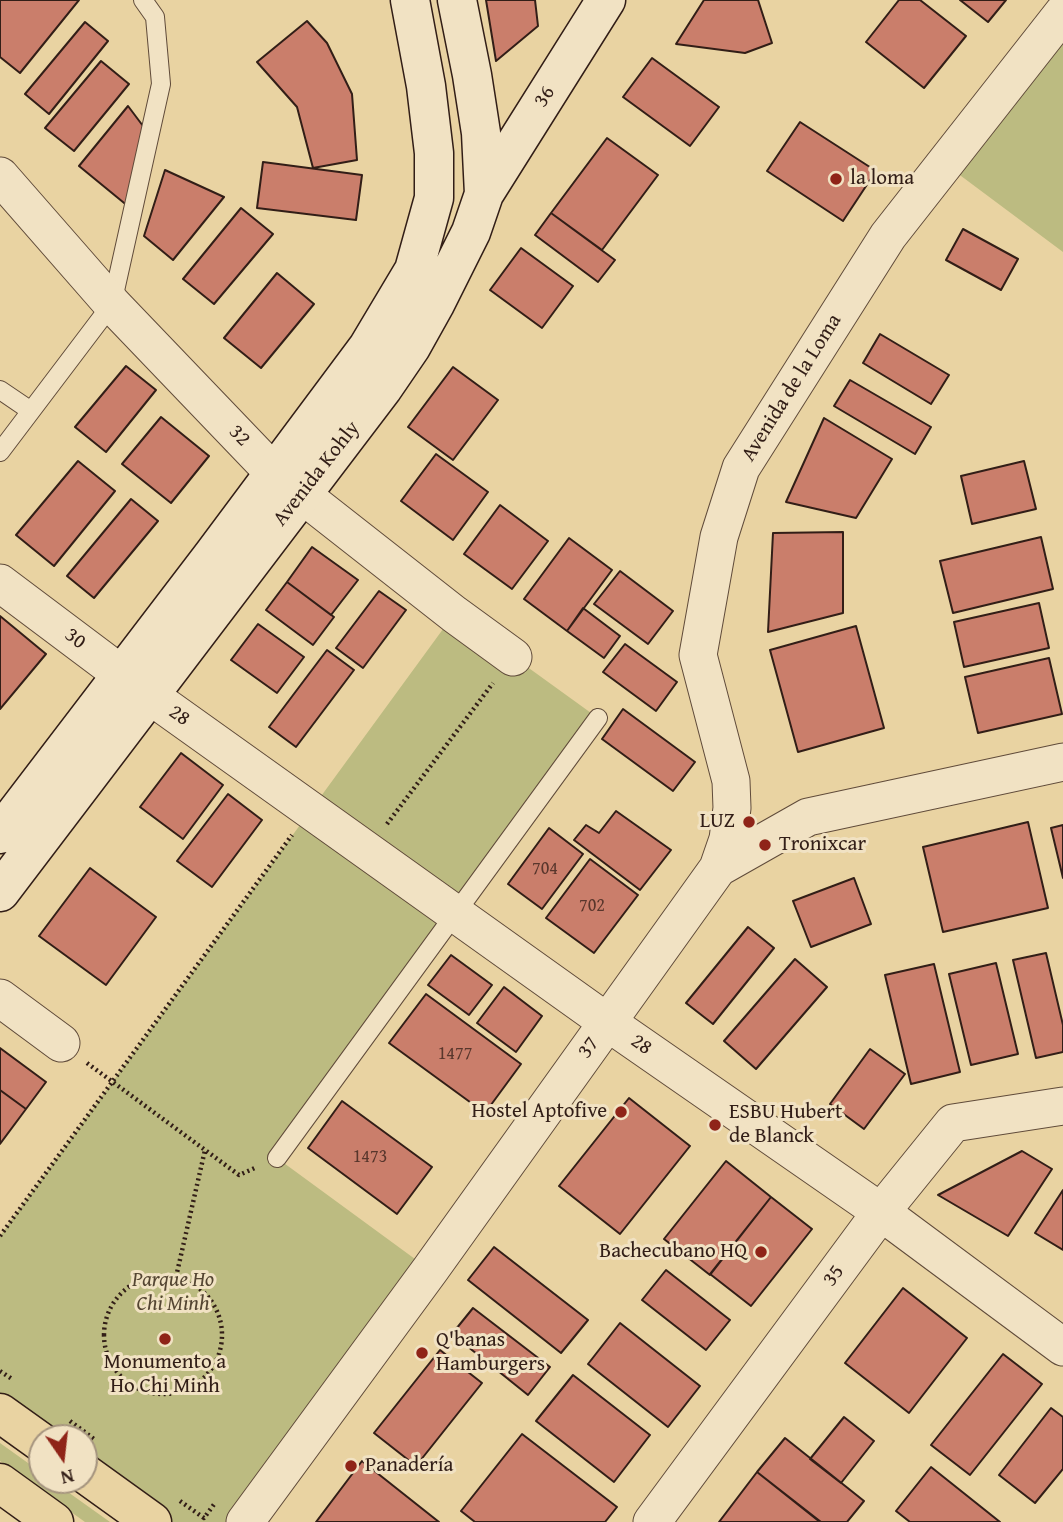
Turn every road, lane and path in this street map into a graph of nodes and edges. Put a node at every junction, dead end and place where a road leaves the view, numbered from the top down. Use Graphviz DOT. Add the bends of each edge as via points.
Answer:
graph roads {
  1 [pos="143,0"];
  2 [pos="410,0"];
  3 [pos="457,0"];
  4 [pos="606,0"];
  5 [pos="1063,13"];
  6 [pos="536,110"];
  7 [pos="481,133"];
  8 [pos="434,153"];
  9 [pos="0,176"];
  10 [pos="484,194"];
  11 [pos="112,304"];
  12 [pos="0,390"];
  13 [pos="31,411"];
  14 [pos="0,452"];
  15 [pos="287,483"];
  16 [pos="0,583"];
  17 [pos="513,657"];
  18 [pos="136,685"];
  19 [pos="598,718"];
  20 [pos="1063,762"];
  21 [pos="311,810"];
  22 [pos="0,834"];
  23 [pos="367,850"];
  24 [pos="718,868"];
  25 [pos="0,892"];
  26 [pos="457,913"];
  27 [pos="0,998"];
  28 [pos="607,1022"];
  29 [pos="61,1043"];
  30 [pos="113,1082"];
  31 [pos="1063,1106"];
  32 [pos="205,1150"];
  33 [pos="277,1158"];
  34 [pos="881,1212"];
  35 [pos="0,1236"];
  36 [pos="176,1277"];
  37 [pos="1063,1347"];
  38 [pos="0,1371"];
  39 [pos="6,1396"];
  40 [pos="44,1424"];
  41 [pos="98,1463"];
  42 [pos="0,1483"];
  43 [pos="220,1496"];
  44 [pos="161,1508"];
  45 [pos="54,1522"];
  46 [pos="246,1522"];
  47 [pos="652,1522"];
  1 -- 11 [label="lane" via="155,17 161,84"];
  2 -- 8 [label="street, Avenida Kohly"];
  3 -- 7 [label="street, Avenida Kohly"];
  4 -- 6 [label="street, 36"];
  5 -- 24 [label="street, Avenida de la Loma" via="888,236 741,468 719,537 698,655 731,781 728,839"];
  6 -- 7 [label="street"];
  6 -- 10 [label="street, 36"];
  7 -- 8 [label="street"];
  7 -- 10 [label="street, Avenida Kohly"];
  8 -- 15 [label="street, Avenida Kohly" via="434,198 414,270"];
  9 -- 11 [label="street, 32"];
  10 -- 15 [label="street, Avenida Kohly" via="471,232 411,348 383,388"];
  11 -- 13 [label="lane"];
  11 -- 15 [label="street, 32"];
  12 -- 13 [label="lane"];
  13 -- 14 [label="lane"];
  15 -- 17 [label="street, 32"];
  15 -- 18 [label="street, Avenida Kohly"];
  16 -- 18 [label="street, 30"];
  17 -- 23 [label="path"];
  18 -- 21 [label="street, 28"];
  18 -- 22 [label="street, Avenida Kohly"];
  18 -- 25 [label="street, Avenida Kohly"];
  19 -- 26 [label="lane"];
  20 -- 24 [label="street, 37" via="808,817"];
  21 -- 23 [label="street, 28"];
  21 -- 30 [label="path"];
  23 -- 26 [label="street, 28"];
  24 -- 28 [label="street, 37"];
  26 -- 28 [label="street, 28"];
  26 -- 33 [label="lane"];
  27 -- 29 [label="street"];
  28 -- 34 [label="street, 28"];
  28 -- 46 [label="street, 37"];
  29 -- 30 [label="path"];
  30 -- 32 [label="path"];
  30 -- 35 [label="path"];
  31 -- 34 [label="street, 35" via="953,1123"];
  32 -- 33 [label="path" via="239,1175"];
  32 -- 36 [label="path"];
  34 -- 37 [label="street, 28"];
  34 -- 47 [label="street, 35"];
  36 -- 36 [label="path" via="138,1281 110,1308 104,1327 111,1365 124,1380 160,1395 197,1384 211,1371 223,1334 210,1298 195,1284"];
  38 -- 39 [label="path"];
  39 -- 40 [label="main road"];
  41 -- 44 [label="main road"];
  42 -- 45 [label="main road"];
  43 -- 44 [label="path" via="204,1518"];
}
